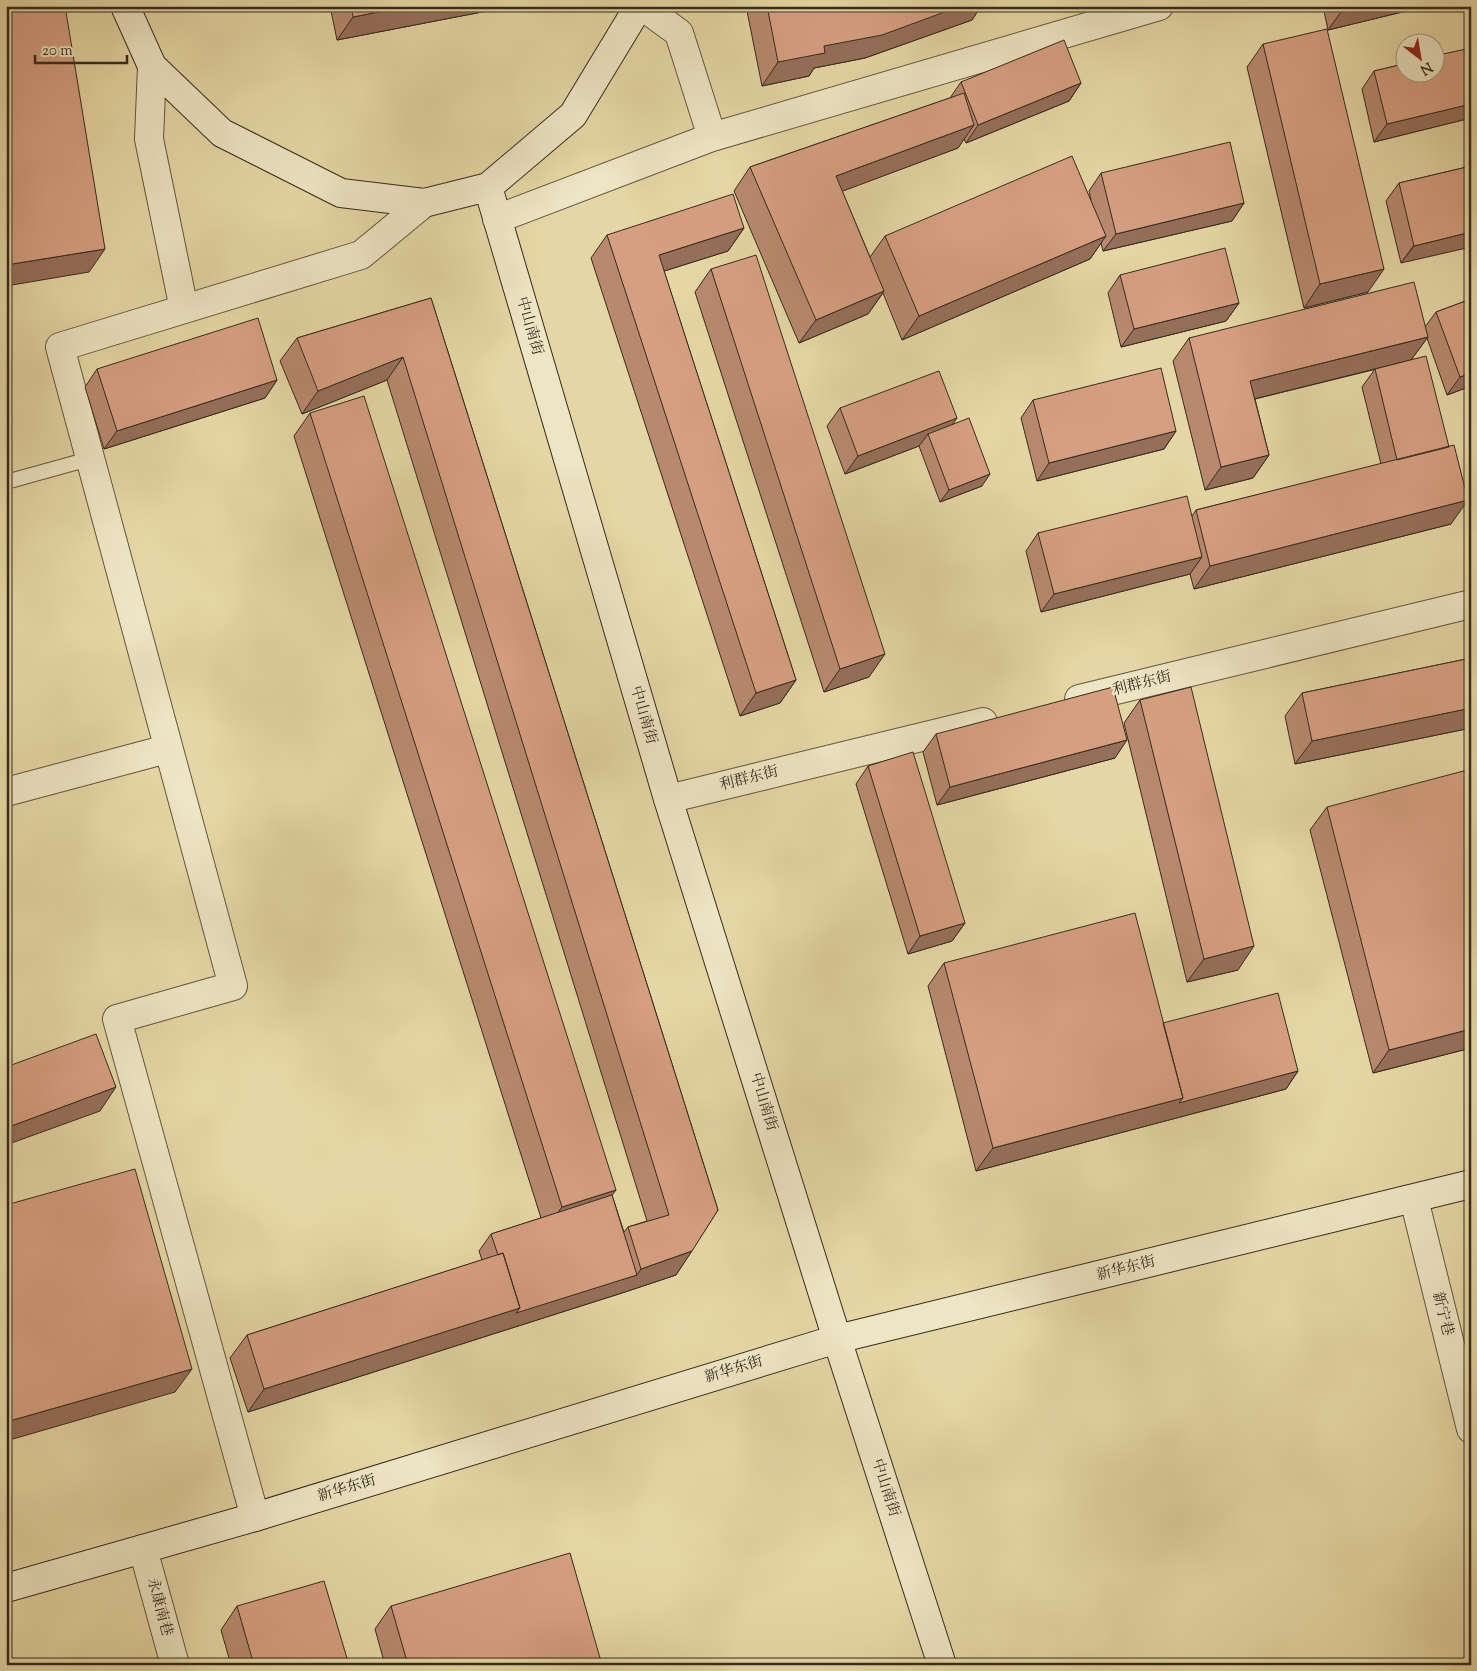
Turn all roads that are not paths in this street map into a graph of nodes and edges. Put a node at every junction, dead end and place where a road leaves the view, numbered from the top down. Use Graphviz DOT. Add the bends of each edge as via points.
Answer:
graph roads {
  1 [pos="125,6"];
  2 [pos="640,6"];
  3 [pos="1159,6"];
  4 [pos="152,66"];
  5 [pos="712,137"];
  6 [pos="488,187"];
  7 [pos="424,203"];
  8 [pos="497,219"];
  9 [pos="184,309"];
  10 [pos="90,459"];
  11 [pos="6,482"];
  12 [pos="1471,604"];
  13 [pos="1055,705"];
  14 [pos="1007,717"];
  15 [pos="167,749"];
  16 [pos="6,792"];
  17 [pos="668,799"];
  18 [pos="1471,1184"];
  19 [pos="1414,1199"];
  20 [pos="837,1339"];
  21 [pos="1471,1429"];
  22 [pos="255,1517"];
  23 [pos="143,1549"];
  24 [pos="6,1588"];
  25 [pos="175,1665"];
  26 [pos="942,1665"];
  1 -- 4 [label="street"];
  2 -- 5 [label="street" via="679,33"];
  2 -- 6 [label="street" via="573,115"];
  3 -- 5 [label="street"];
  4 -- 7 [label="street" via="222,133 341,193"];
  4 -- 9 [label="street" via="149,139"];
  5 -- 8 [label="street"];
  6 -- 7 [label="street"];
  6 -- 8 [label="street, 中山南街"];
  7 -- 9 [label="street" via="361,255"];
  8 -- 17 [label="street, 中山南街"];
  9 -- 10 [label="street" via="60,347"];
  10 -- 11 [label="lane"];
  10 -- 15 [label="street"];
  12 -- 13 [label="street, 利群东街"];
  14 -- 17 [label="street, 利群东街"];
  15 -- 16 [label="street"];
  15 -- 22 [label="street" via="233,986 117,1020"];
  17 -- 20 [label="street, 中山南街"];
  18 -- 19 [label="street, 新华东街"];
  19 -- 20 [label="street, 新华东街"];
  19 -- 21 [label="street, 新宁巷"];
  20 -- 22 [label="street, 新华东街"];
  20 -- 26 [label="street, 中山南街"];
  22 -- 23 [label="street, 新华东街"];
  23 -- 24 [label="street, 新华东街"];
  23 -- 25 [label="street, 永康南巷"];
}
